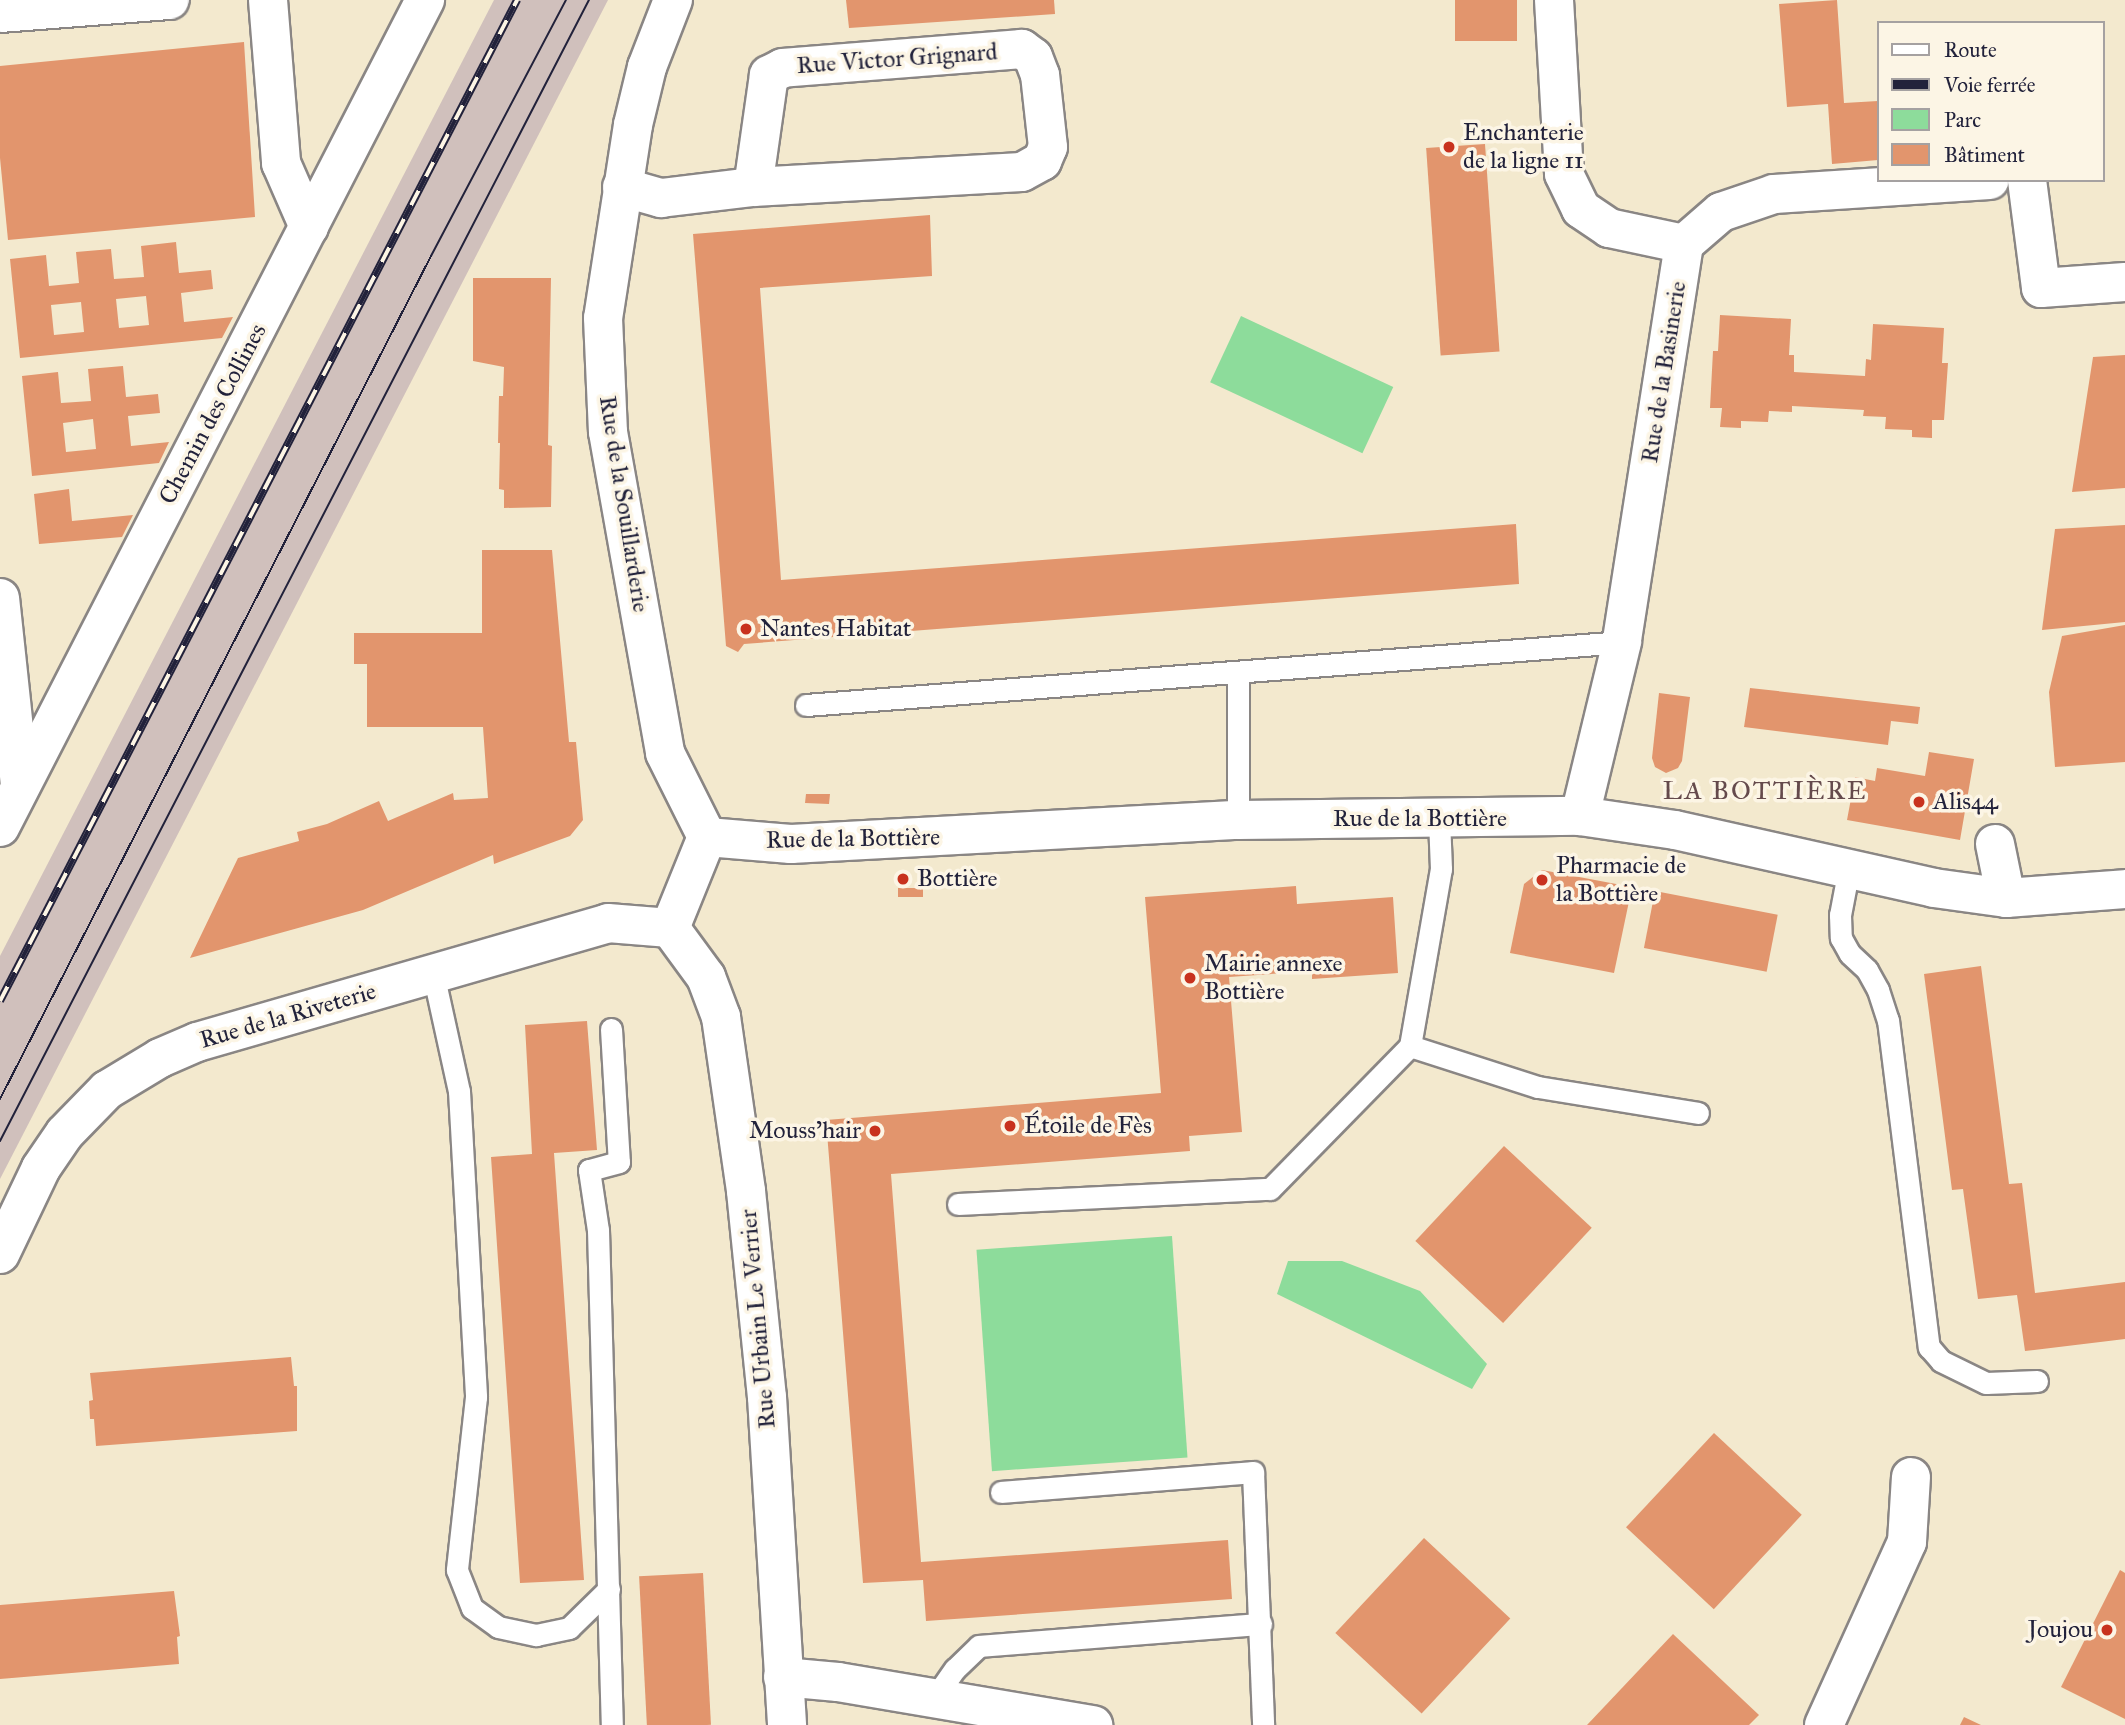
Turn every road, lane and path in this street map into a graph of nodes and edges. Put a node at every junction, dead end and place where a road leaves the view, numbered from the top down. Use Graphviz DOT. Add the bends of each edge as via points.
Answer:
graph roads {
  1 [pos="170,0"];
  2 [pos="268,0"];
  3 [pos="425,0"];
  4 [pos="673,0"];
  5 [pos="1554,0"];
  6 [pos="0,13"];
  7 [pos="1959,182"];
  8 [pos="2027,182"];
  9 [pos="622,187"];
  10 [pos="753,187"];
  11 [pos="309,228"];
  12 [pos="1684,244"];
  13 [pos="2125,282"];
  14 [pos="0,598"];
  15 [pos="1622,642"];
  16 [pos="1238,672"];
  17 [pos="806,705"];
  18 [pos="20,786"];
  19 [pos="1580,816"];
  20 [pos="1439,819"];
  21 [pos="1238,820"];
  22 [pos="0,827"];
  23 [pos="707,837"];
  24 [pos="1995,844"];
  25 [pos="1849,868"];
  26 [pos="2125,889"];
  27 [pos="2006,898"];
  28 [pos="670,928"];
  29 [pos="433,973"];
  30 [pos="611,1029"];
  31 [pos="1410,1046"];
  32 [pos="1698,1112"];
  33 [pos="958,1204"];
  34 [pos="0,1254"];
  35 [pos="2036,1381"];
  36 [pos="1911,1477"];
  37 [pos="1001,1492"];
  38 [pos="609,1589"];
  39 [pos="1261,1623"];
  40 [pos="783,1677"];
  41 [pos="933,1700"];
  42 [pos="612,1725"];
  43 [pos="787,1725"];
  44 [pos="1093,1725"];
  45 [pos="1263,1725"];
  46 [pos="1824,1725"];
  1 -- 6 [label="street"];
  2 -- 11 [label="street" via="281,163"];
  3 -- 11 [label="street, Chemin des Collines"];
  4 -- 9 [label="street, Rue de la Souillarderie" via="647,67"];
  5 -- 12 [label="street" via="1564,174 1581,209 1609,228"];
  7 -- 12 [label="street" via="1774,194 1721,212"];
  8 -- 13 [label="street" via="2041,288"];
  9 -- 10 [label="street, Rue Victor Grignard" via="661,198"];
  9 -- 23 [label="street, Rue de la Souillarderie" via="603,318 608,432 665,753"];
  10 -- 10 [label="street, Rue Victor Grignard" via="1022,172 1042,161 1048,147 1040,75 1032,57 1022,49 783,68 769,75"];
  11 -- 18 [label="street, Chemin des Collines"];
  12 -- 15 [label="street, Rue de la Basinerie"];
  14 -- 18 [label="street"];
  15 -- 16 [label="lane"];
  15 -- 19 [label="street, Rue de la Basinerie"];
  16 -- 17 [label="lane"];
  16 -- 21 [label="lane"];
  18 -- 22 [label="street, Chemin des Collines"];
  19 -- 20 [label="street, Rue de la Bottière"];
  19 -- 25 [label="street, Rue de la Bottière" via="1675,830"];
  20 -- 21 [label="street, Rue de la Bottière"];
  20 -- 31 [label="lane" via="1441,869"];
  21 -- 23 [label="street, Rue de la Bottière" via="791,844"];
  23 -- 28 [label="street"];
  24 -- 27 [label="street"];
  25 -- 27 [label="street, Rue de la Bottière" via="1934,888"];
  25 -- 35 [label="lane" via="1840,915 1841,938 1878,990 1888,1020 1929,1347 1941,1361 1986,1383"];
  26 -- 27 [label="street, Rue de la Bottière"];
  28 -- 29 [label="street, Rue de la Riveterie" via="608,923"];
  28 -- 40 [label="street, Rue Urbain Le Verrier" via="706,977 723,1030 746,1191 767,1397"];
  29 -- 34 [label="street, Rue de la Riveterie" via="197,1042 134,1071 81,1114 52,1150"];
  29 -- 38 [label="lane" via="459,1090 476,1397 457,1570 472,1608 498,1627 536,1635 569,1628"];
  30 -- 38 [label="lane" via="619,1162 589,1170 598,1230"];
  31 -- 32 [label="lane" via="1538,1087"];
  31 -- 33 [label="lane" via="1270,1189"];
  36 -- 46 [label="street" via="1907,1542"];
  37 -- 39 [label="lane" via="1253,1472"];
  38 -- 42 [label="lane"];
  39 -- 41 [label="lane" via="979,1646"];
  39 -- 45 [label="lane"];
  40 -- 41 [label="street"];
  40 -- 43 [label="street, Rue Urbain Le Verrier"];
  41 -- 44 [label="street"];
}
